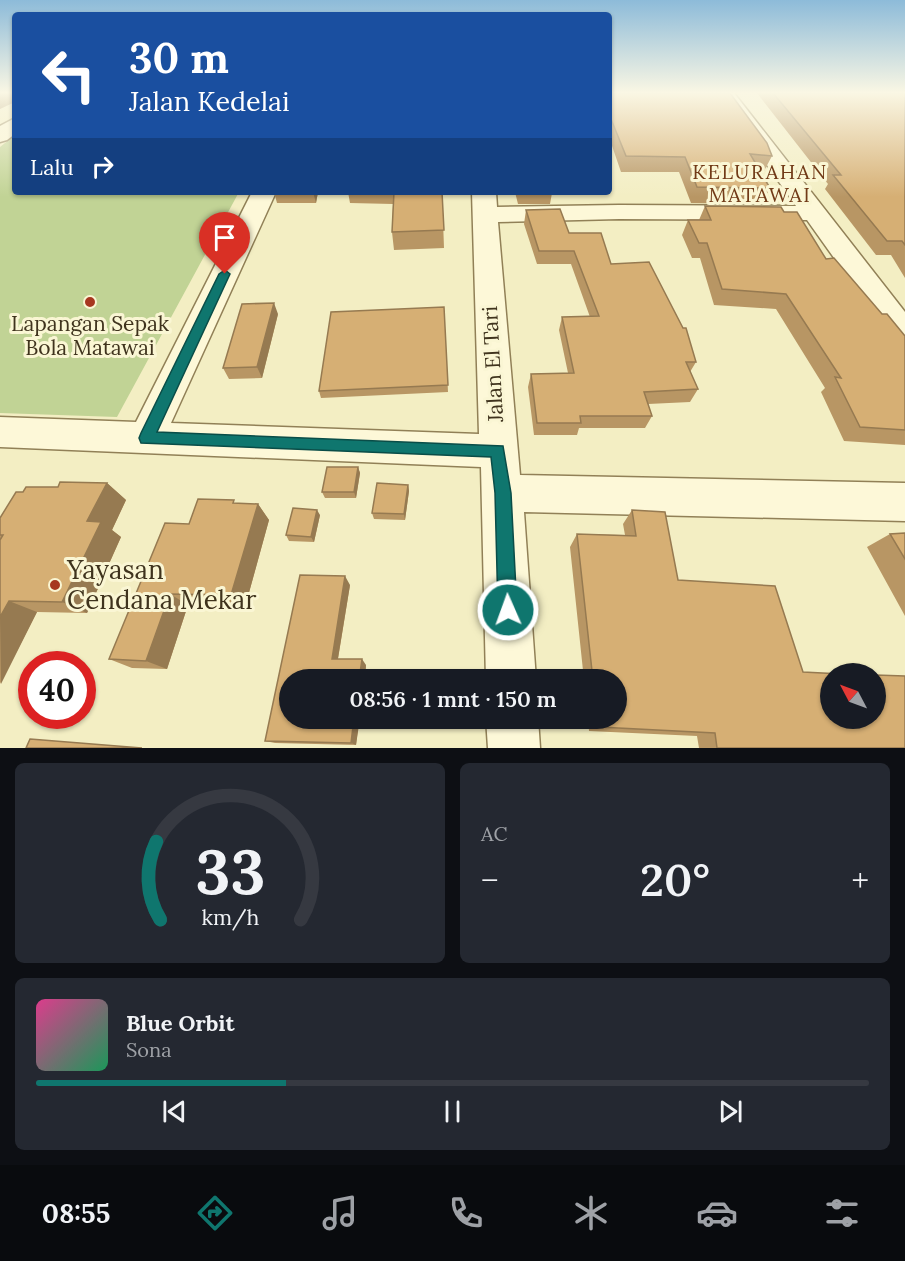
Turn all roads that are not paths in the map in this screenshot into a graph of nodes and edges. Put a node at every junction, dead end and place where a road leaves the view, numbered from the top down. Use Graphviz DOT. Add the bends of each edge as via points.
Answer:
graph roads {
  1 [pos="751,128"];
  2 [pos="263,195"];
  3 [pos="484,203"];
  4 [pos="813,213"];
  5 [pos="905,334"];
  6 [pos="0,432"];
  7 [pos="147,438"];
  8 [pos="498,451"];
  9 [pos="503,493"];
  10 [pos="905,502"];
  11 [pos="511,669"];
  12 [pos="513,729"];
  13 [pos="514,748"];
  1 -- 4 [label="street"];
  2 -- 7 [label="street"];
  3 -- 4 [label="street" via="619,212"];
  3 -- 8 [label="street, Jalan El Tari"];
  4 -- 5 [label="street"];
  6 -- 7 [label="street"];
  7 -- 8 [label="street"];
  8 -- 9 [label="street, Jalan El Tari"];
  9 -- 10 [label="street"];
  9 -- 11 [label="street, Jalan El Tari"];
  12 -- 13 [label="street"];
}
